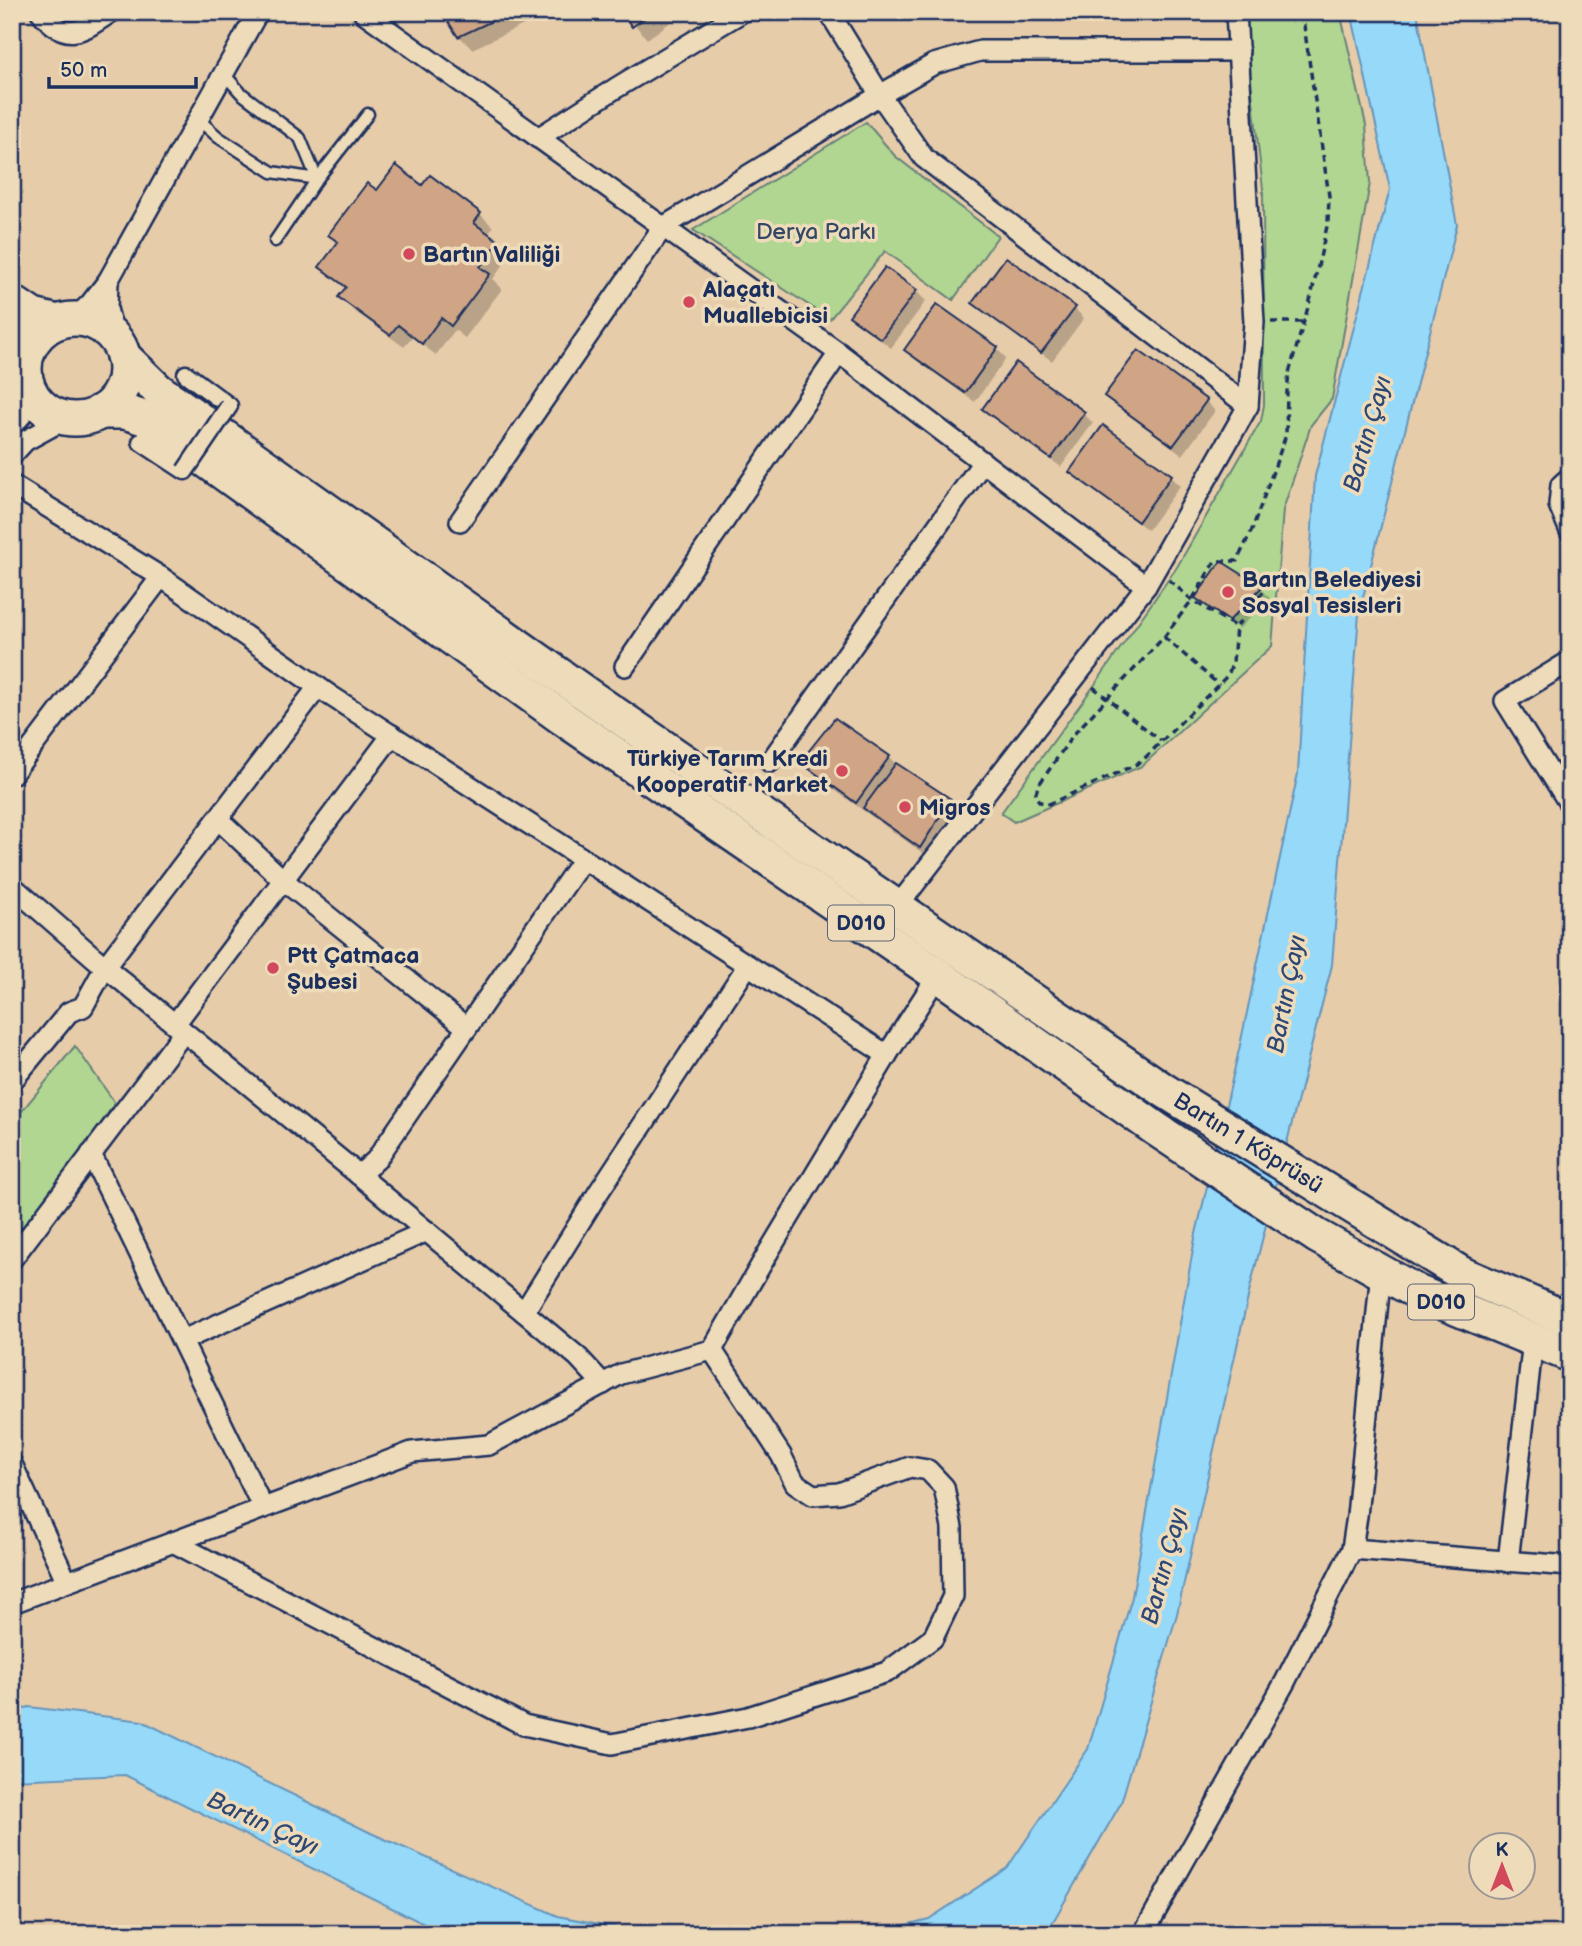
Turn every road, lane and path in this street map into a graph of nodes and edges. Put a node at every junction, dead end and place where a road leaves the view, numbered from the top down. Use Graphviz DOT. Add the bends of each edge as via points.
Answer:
graph roads {
  1 [pos="41,12"];
  2 [pos="111,12"];
  3 [pos="258,12"];
  4 [pos="363,12"];
  5 [pos="742,12"];
  6 [pos="829,12"];
  7 [pos="1236,12"];
  8 [pos="1239,51"];
  9 [pos="224,74"];
  10 [pos="880,95"];
  11 [pos="368,114"];
  12 [pos="198,119"];
  13 [pos="538,138"];
  14 [pos="317,179"];
  15 [pos="663,227"];
  16 [pos="275,241"];
  17 [pos="108,281"];
  18 [pos="12,302"];
  19 [pos="66,320"];
  20 [pos="1254,322"];
  21 [pos="1304,322"];
  22 [pos="12,343"];
  23 [pos="120,348"];
  24 [pos="839,353"];
  25 [pos="186,374"];
  26 [pos="27,382"];
  27 [pos="1248,406"];
  28 [pos="99,412"];
  29 [pos="67,418"];
  30 [pos="12,426"];
  31 [pos="141,442"];
  32 [pos="12,455"];
  33 [pos="983,463"];
  34 [pos="1570,477"];
  35 [pos="12,485"];
  36 [pos="460,522"];
  37 [pos="1570,531"];
  38 [pos="161,577"];
  39 [pos="1151,578"];
  40 [pos="1263,592"];
  41 [pos="1236,628"];
  42 [pos="1164,637"];
  43 [pos="1570,661"];
  44 [pos="625,666"];
  45 [pos="1077,675"];
  46 [pos="1219,685"];
  47 [pos="318,687"];
  48 [pos="1107,698"];
  49 [pos="392,734"];
  50 [pos="1162,741"];
  51 [pos="770,762"];
  52 [pos="12,774"];
  53 [pos="1570,805"];
  54 [pos="218,819"];
  55 [pos="583,859"];
  56 [pos="283,880"];
  57 [pos="12,886"];
  58 [pos="897,907"];
  59 [pos="748,965"];
  60 [pos="105,967"];
  61 [pos="938,975"];
  62 [pos="179,1028"];
  63 [pos="467,1028"];
  64 [pos="887,1055"];
  65 [pos="12,1081"];
  66 [pos="91,1154"];
  67 [pos="359,1175"];
  68 [pos="427,1231"];
  69 [pos="12,1259"];
  70 [pos="1381,1272"];
  71 [pos="524,1312"];
  72 [pos="1570,1320"];
  73 [pos="183,1340"];
  74 [pos="1533,1340"];
  75 [pos="712,1350"];
  76 [pos="1570,1355"];
  77 [pos="603,1384"];
  78 [pos="12,1464"];
  79 [pos="263,1508"];
  80 [pos="173,1542"];
  81 [pos="1352,1549"];
  82 [pos="1508,1562"];
  83 [pos="1570,1566"];
  84 [pos="67,1582"];
  85 [pos="12,1603"];
  86 [pos="1143,1934"];
  1 -- 2 [label="street" via="61,31 79,32"];
  3 -- 9 [label="street"];
  4 -- 13 [label="street"];
  5 -- 13 [label="street"];
  6 -- 10 [label="street"];
  7 -- 8 [label="street"];
  8 -- 10 [label="street" via="980,51 934,64"];
  8 -- 20 [label="street"];
  9 -- 12 [label="street"];
  9 -- 14 [label="lane" via="241,93 300,138"];
  10 -- 15 [label="street"];
  10 -- 27 [label="street" via="924,158"];
  11 -- 14 [label="lane"];
  12 -- 14 [label="lane" via="272,172"];
  12 -- 17 [label="street"];
  13 -- 15 [label="street"];
  14 -- 16 [label="lane"];
  15 -- 24 [label="street"];
  15 -- 36 [label="street"];
  17 -- 19 [label="street" via="90,304"];
  17 -- 23 [label="street" via="107,309"];
  18 -- 19 [label="highway" via="33,316"];
  19 -- 23 [label="highway" via="90,321 105,329"];
  19 -- 26 [label="highway" via="43,330 32,342 26,357"];
  20 -- 21 [label="path"];
  20 -- 27 [label="street"];
  22 -- 26 [label="highway"];
  23 -- 28 [label="highway" via="125,372 121,388"];
  23 -- 58 [label="highway, D010" via="158,390 586,694"];
  24 -- 33 [label="street"];
  24 -- 44 [label="street"];
  25 -- 31 [label="street, bridge" via="229,406 185,471"];
  26 -- 29 [label="highway" via="51,413"];
  26 -- 30 [label="street" via="20,417"];
  27 -- 39 [label="street"];
  28 -- 29 [label="highway"];
  28 -- 61 [label="highway, D010" via="125,412 150,420 564,719"];
  29 -- 32 [label="street" via="25,441"];
  33 -- 39 [label="street"];
  33 -- 51 [label="street"];
  34 -- 37 [label="street" via="1560,485 1559,505"];
  35 -- 38 [label="street"];
  38 -- 47 [label="street"];
  38 -- 52 [label="street"];
  39 -- 41 [label="path"];
  39 -- 45 [label="street"];
  40 -- 41 [label="path"];
  41 -- 46 [label="path" via="1233,662"];
  42 -- 46 [label="path"];
  43 -- 53 [label="street" via="1504,701"];
  45 -- 48 [label="path"];
  45 -- 58 [label="street"];
  46 -- 50 [label="path"];
  47 -- 49 [label="street"];
  47 -- 54 [label="street"];
  48 -- 50 [label="path"];
  48 -- 50 [label="path" via="1073,734 1038,786 1035,796 1040,802 1049,804 1135,765"];
  49 -- 55 [label="street"];
  49 -- 56 [label="street"];
  54 -- 56 [label="street"];
  54 -- 60 [label="street"];
  55 -- 59 [label="street"];
  55 -- 63 [label="street"];
  56 -- 62 [label="street"];
  56 -- 63 [label="street"];
  57 -- 60 [label="street"];
  58 -- 72 [label="highway, Bartın 1 Köprüsü / D010" via="1165,1091 1331,1195 1462,1274"];
  59 -- 64 [label="street"];
  59 -- 71 [label="street"];
  60 -- 62 [label="street"];
  60 -- 65 [label="street" via="83,1007 69,1012"];
  61 -- 64 [label="street"];
  61 -- 70 [label="highway, Bartın 1 Köprüsü / D010" via="1156,1129 1317,1236"];
  62 -- 66 [label="street"];
  62 -- 67 [label="street"];
  63 -- 67 [label="street" via="376,1160"];
  64 -- 75 [label="street"];
  66 -- 69 [label="street"];
  66 -- 73 [label="street"];
  67 -- 68 [label="street"];
  68 -- 71 [label="street"];
  68 -- 73 [label="street"];
  70 -- 74 [label="highway, D010" via="1417,1292"];
  70 -- 81 [label="street"];
  71 -- 77 [label="street"];
  73 -- 79 [label="street"];
  74 -- 76 [label="highway, D010"];
  74 -- 82 [label="street"];
  75 -- 77 [label="street" via="621,1374"];
  75 -- 80 [label="street" via="795,1483 813,1495 839,1493 910,1467 928,1470 944,1487 952,1528 953,1596 933,1638 887,1672 748,1717 612,1744 524,1725"];
  77 -- 79 [label="street" via="489,1445 412,1452"];
  78 -- 84 [label="street"];
  79 -- 80 [label="street"];
  80 -- 84 [label="street"];
  81 -- 82 [label="street"];
  81 -- 86 [label="street" via="1285,1682"];
  82 -- 83 [label="street"];
  84 -- 85 [label="street"];
}
